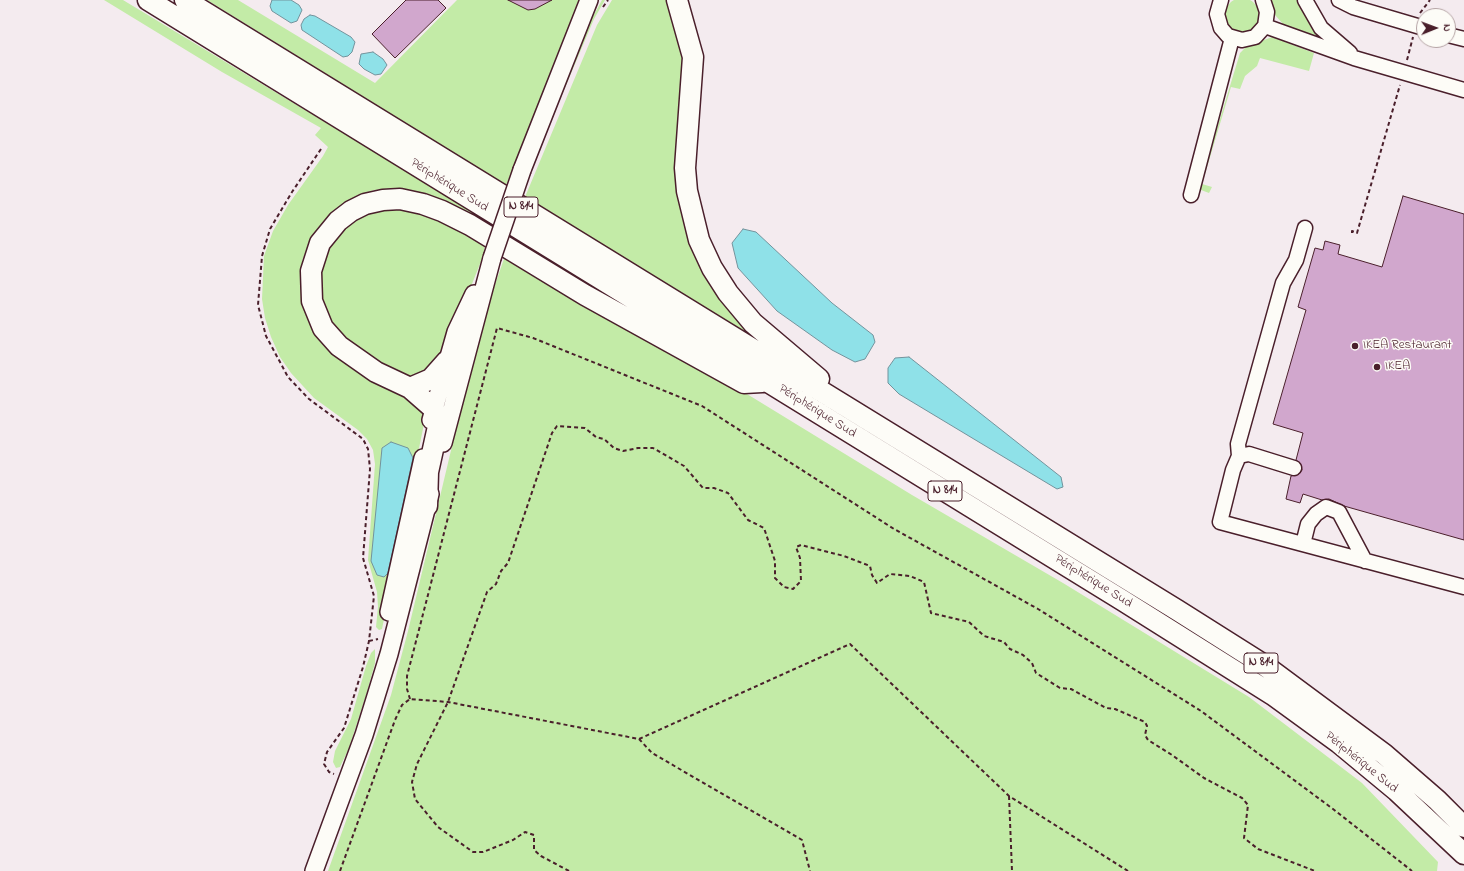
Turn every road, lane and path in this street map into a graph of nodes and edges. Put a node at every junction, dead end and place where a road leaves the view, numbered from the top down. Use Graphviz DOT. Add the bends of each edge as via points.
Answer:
graph roads {
  1 [pos="148,0"];
  2 [pos="185,0"];
  3 [pos="589,0"];
  4 [pos="597,0"];
  5 [pos="677,0"];
  6 [pos="1221,0"];
  7 [pos="1263,0"];
  8 [pos="1305,0"];
  9 [pos="1339,0"];
  10 [pos="582,22"];
  11 [pos="1265,26"];
  12 [pos="1416,26"];
  13 [pos="1416,33"];
  14 [pos="1232,38"];
  15 [pos="1354,58"];
  16 [pos="1405,65"];
  17 [pos="1401,82"];
  18 [pos="1464,90"];
  19 [pos="321,150"];
  20 [pos="1191,195"];
  21 [pos="1305,228"];
  22 [pos="1352,233"];
  23 [pos="492,258"];
  24 [pos="447,360"];
  25 [pos="768,382"];
  26 [pos="410,388"];
  27 [pos="434,409"];
  28 [pos="856,413"];
  29 [pos="1239,456"];
  30 [pos="1294,468"];
  31 [pos="427,506"];
  32 [pos="1303,544"];
  33 [pos="1365,561"];
  34 [pos="1464,588"];
  35 [pos="410,699"];
  36 [pos="448,702"];
  37 [pos="364,735"];
  38 [pos="639,739"];
  39 [pos="347,780"];
  40 [pos="1009,796"];
  41 [pos="1464,827"];
  42 [pos="1464,854"];
  43 [pos="314,871"];
  44 [pos="340,871"];
  45 [pos="569,871"];
  46 [pos="810,871"];
  47 [pos="1012,871"];
  48 [pos="1128,871"];
  49 [pos="1315,871"];
  50 [pos="1412,871"];
  1 -- 25 [label="highway, Périphérique Sud / N 814"];
  2 -- 28 [label="highway, Périphérique Sud / N 814"];
  3 -- 10 [label="main road"];
  4 -- 10 [label="main road"];
  5 -- 28 [label="highway, N 814" via="693,56 685,168 686,190 699,240 712,268 728,293 754,324"];
  6 -- 14 [label="street" via="1217,14 1218,24"];
  7 -- 11 [label="street" via="1267,12"];
  8 -- 15 [label="street" via="1321,28 1344,46"];
  9 -- 12 [label="street" via="1363,11"];
  10 -- 23 [label="main road, bridge" via="522,170"];
  11 -- 14 [label="street" via="1259,34 1251,38"];
  11 -- 15 [label="street"];
  13 -- 16 [label="path"];
  14 -- 20 [label="street"];
  15 -- 18 [label="street"];
  17 -- 22 [label="path" via="1356,233"];
  19 -- 39 [label="path" via="270,229 262,256 258,305 266,336 288,377 309,399 363,440 368,449 370,469 363,558 374,596 369,641 344,728 327,752 324,764 329,772"];
  21 -- 29 [label="street" via="1296,260 1284,282 1238,444"];
  23 -- 24 [label="main road" via="456,332"];
  23 -- 31 [label="main road"];
  24 -- 26 [label="highway" via="431,379"];
  24 -- 27 [label="main road"];
  25 -- 26 [label="highway" via="744,383 580,292 470,225 442,211 414,201 383,200 365,204 351,211 329,230 318,247 313,262 310,277 311,295 319,320 339,346 376,372"];
  25 -- 42 [label="highway, Périphérique Sud / N 814" via="1273,695 1339,743 1397,791"];
  26 -- 27 [label="highway"];
  27 -- 31 [label="highway" via="439,422 428,472"];
  27 -- 37 [label="main road"];
  28 -- 41 [label="highway, Périphérique Sud / N 814" via="1264,665 1384,754"];
  29 -- 30 [label="street" via="1250,454"];
  29 -- 32 [label="street" via="1220,522"];
  31 -- 37 [label="main road" via="389,654"];
  32 -- 33 [label="street"];
  32 -- 33 [label="street" via="1308,524 1316,514 1326,508 1339,512"];
  33 -- 34 [label="street"];
  35 -- 36 [label="path"];
  35 -- 44 [label="path" via="402,705 395,720"];
  35 -- 50 [label="path" via="407,676 497,328 533,338 702,406 894,529 1038,609 1201,711"];
  36 -- 38 [label="path"];
  36 -- 45 [label="path" via="417,764 412,782 415,799 438,827 473,852 483,852 525,832 534,835 534,850"];
  36 -- 49 [label="path" via="487,592 496,584 501,571 508,563 552,433 557,426 585,428 596,438 604,439 614,448 623,451 653,448 684,466 703,488 714,488 728,493 748,520 764,528 774,561 776,578 784,587 793,589 801,581 800,558 796,547 801,545 870,566 877,582 890,574 910,576 924,582 931,613 969,622 984,636 1004,642 1010,649 1023,655 1032,663 1036,673 1060,688 1071,689 1106,708 1115,709 1145,722 1145,735 1148,740 1204,778 1242,798 1248,805 1244,838 1258,849"];
  37 -- 39 [label="main road"];
  38 -- 40 [label="path" via="850,644"];
  38 -- 46 [label="path" via="652,753 802,840"];
  39 -- 43 [label="main road"];
  40 -- 47 [label="path"];
  40 -- 48 [label="path"];
}
